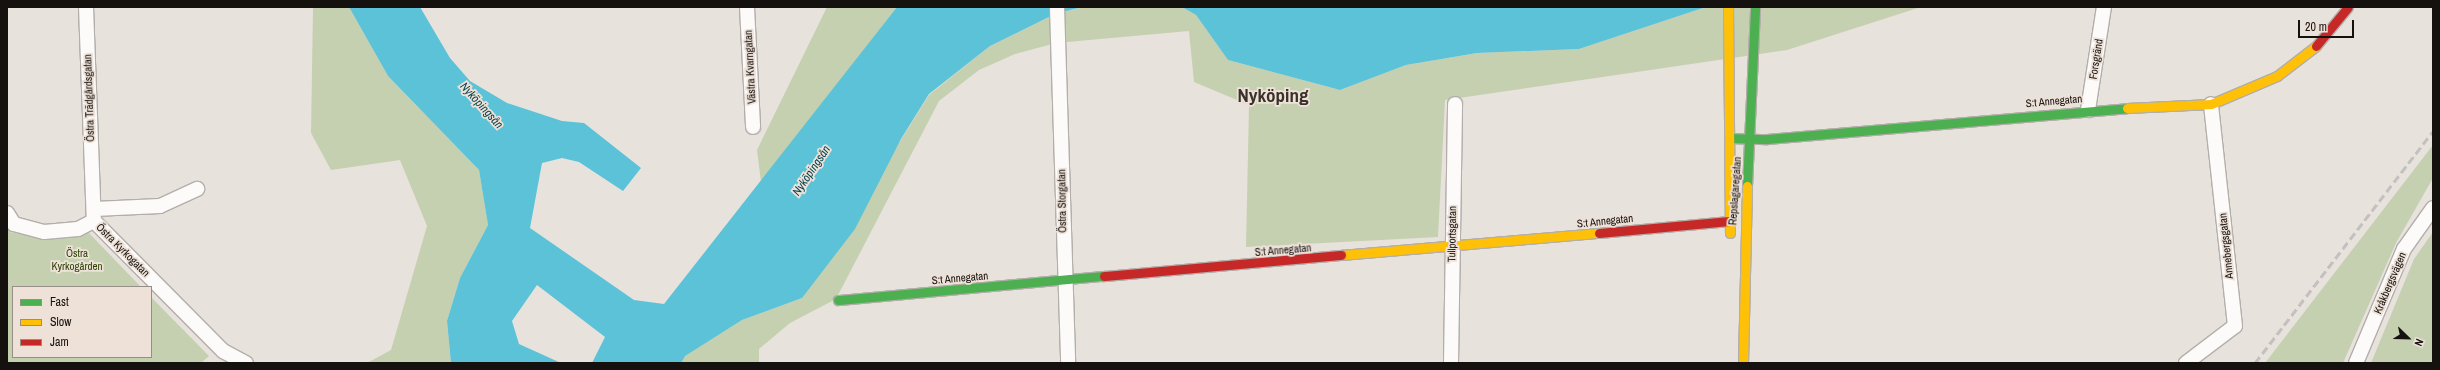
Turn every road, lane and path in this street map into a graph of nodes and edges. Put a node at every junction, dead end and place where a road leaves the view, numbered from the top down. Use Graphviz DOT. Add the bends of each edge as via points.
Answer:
graph roads {
  1 [pos="86,7"];
  2 [pos="747,7"];
  3 [pos="1057,7"];
  4 [pos="1728,7"];
  5 [pos="1755,7"];
  6 [pos="2104,7"];
  7 [pos="2348,7"];
  8 [pos="1455,104"];
  9 [pos="2211,104"];
  10 [pos="2088,110"];
  11 [pos="753,127"];
  12 [pos="1729,138"];
  13 [pos="1751,138"];
  14 [pos="197,189"];
  15 [pos="93,190"];
  16 [pos="2433,208"];
  17 [pos="7,213"];
  18 [pos="94,215"];
  19 [pos="1729,221"];
  20 [pos="1731,244"];
  21 [pos="1452,248"];
  22 [pos="1064,281"];
  23 [pos="1734,284"];
  24 [pos="838,300"];
  25 [pos="238,362"];
  26 [pos="1068,363"];
  27 [pos="1451,363"];
  28 [pos="1739,363"];
  29 [pos="1743,363"];
  30 [pos="2186,363"];
  31 [pos="2356,363"];
  1 -- 15 [label="street, Östra Trädgårdsgatan"];
  2 -- 11 [label="street, Västra Kvarngatan"];
  3 -- 22 [label="street, Östra Storgatan"];
  4 -- 12 [label="street, Repslagaregatan"];
  5 -- 13 [label="street, Repslagaregatan"];
  6 -- 10 [label="street, Forsgränd"];
  7 -- 9 [label="street, S:t Annegatan" via="2310,51 2277,76"];
  8 -- 21 [label="street, Tullportsgatan"];
  9 -- 10 [label="street, S:t Annegatan"];
  9 -- 30 [label="street, Annebergsgatan" via="2235,326"];
  10 -- 13 [label="street, S:t Annegatan"];
  12 -- 13 [label="street, S:t Annegatan"];
  12 -- 19 [label="street, Repslagaregatan"];
  13 -- 29 [label="street, Repslagaregatan" via="1744,221"];
  14 -- 18 [label="street" via="160,206"];
  15 -- 18 [label="street, Östra Kyrkogatan"];
  16 -- 31 [label="street, Kråkbergsvägen" via="2404,249"];
  17 -- 18 [label="street" via="14,224 44,232 78,229"];
  18 -- 25 [label="street, Östra Kyrkogatan" via="223,351"];
  19 -- 20 [label="street, Repslagaregatan"];
  19 -- 21 [label="street, S:t Annegatan"];
  21 -- 22 [label="street, S:t Annegatan"];
  21 -- 27 [label="street, Tullportsgatan"];
  22 -- 24 [label="street, S:t Annegatan"];
  22 -- 26 [label="street, Östra Storgatan"];
  23 -- 28 [label="street"];
}
